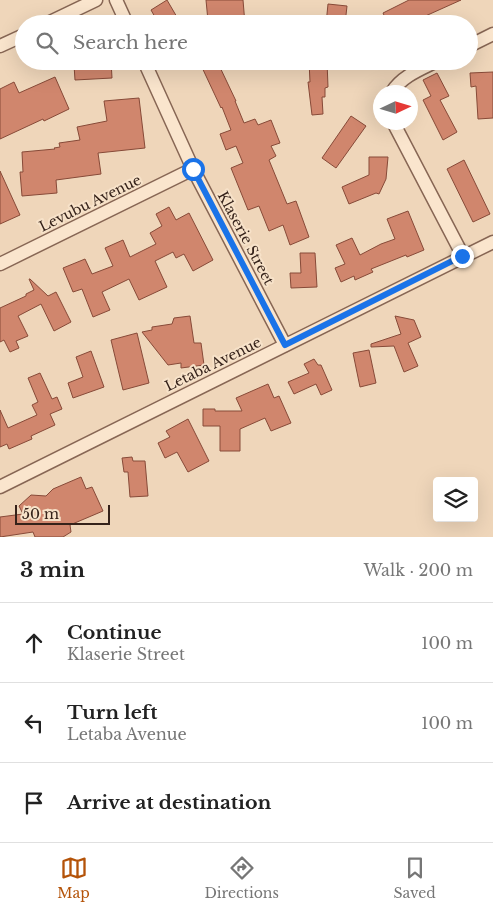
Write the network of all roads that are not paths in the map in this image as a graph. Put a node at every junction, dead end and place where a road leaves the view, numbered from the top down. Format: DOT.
graph roads {
  1 [pos="96,0"];
  2 [pos="116,0"];
  3 [pos="65,15"];
  4 [pos="123,15"];
  5 [pos="493,34"];
  6 [pos="15,39"];
  7 [pos="478,42"];
  8 [pos="0,46"];
  9 [pos="148,70"];
  10 [pos="419,70"];
  11 [pos="398,85"];
  12 [pos="397,130"];
  13 [pos="193,169"];
  14 [pos="493,242"];
  15 [pos="462,256"];
  16 [pos="0,264"];
  17 [pos="285,345"];
  18 [pos="0,487"];
  1 -- 3 [label="street"];
  2 -- 4 [label="street"];
  5 -- 7 [label="street"];
  6 -- 8 [label="street"];
  9 -- 13 [label="street, Klaserie Street"];
  10 -- 11 [label="street"];
  12 -- 15 [label="street"];
  13 -- 16 [label="street, Levubu Avenue"];
  13 -- 17 [label="street, Klaserie Street"];
  14 -- 15 [label="street, Letaba Avenue"];
  15 -- 17 [label="street, Letaba Avenue"];
  17 -- 18 [label="street, Letaba Avenue"];
}
